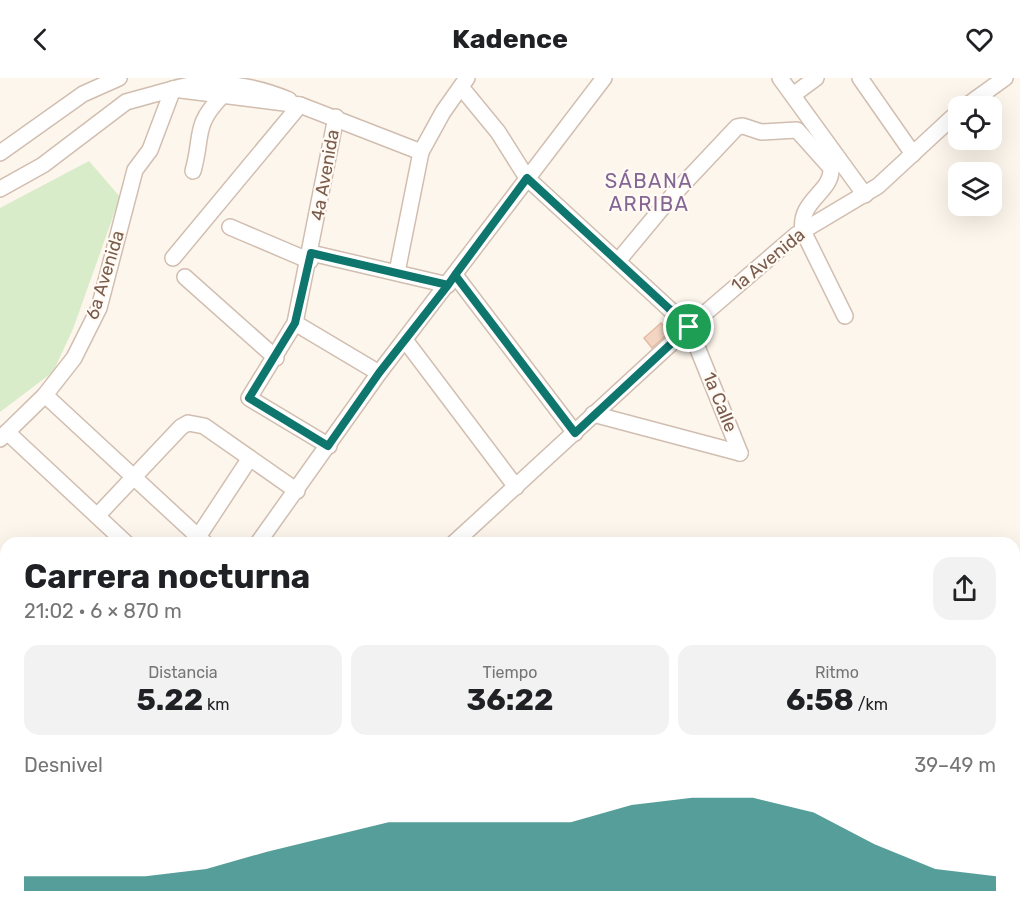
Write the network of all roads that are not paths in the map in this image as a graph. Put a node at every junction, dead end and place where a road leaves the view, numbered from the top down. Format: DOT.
graph roads {
  1 [pos="119,78"];
  2 [pos="603,78"];
  3 [pos="780,78"];
  4 [pos="816,78"];
  5 [pos="860,78"];
  6 [pos="1005,78"];
  7 [pos="464,82"];
  8 [pos="217,88"];
  9 [pos="167,90"];
  10 [pos="793,95"];
  11 [pos="980,96"];
  12 [pos="300,105"];
  13 [pos="336,117"];
  14 [pos="948,121"];
  15 [pos="421,152"];
  16 [pos="0,153"];
  17 [pos="913,154"];
  18 [pos="193,171"];
  19 [pos="527,178"];
  20 [pos="0,189"];
  21 [pos="865,195"];
  22 [pos="230,227"];
  23 [pos="803,231"];
  24 [pos="310,257"];
  25 [pos="173,258"];
  26 [pos="618,261"];
  27 [pos="397,272"];
  28 [pos="185,277"];
  29 [pos="452,280"];
  30 [pos="845,316"];
  31 [pos="295,323"];
  32 [pos="689,327"];
  33 [pos="405,340"];
  34 [pos="276,358"];
  35 [pos="379,373"];
  36 [pos="45,395"];
  37 [pos="593,414"];
  38 [pos="575,433"];
  39 [pos="3,435"];
  40 [pos="328,446"];
  41 [pos="250,458"];
  42 [pos="134,477"];
  43 [pos="516,487"];
  44 [pos="297,491"];
  45 [pos="97,516"];
  46 [pos="120,537"];
  47 [pos="195,537"];
  48 [pos="201,537"];
  49 [pos="262,537"];
  50 [pos="461,537"];
  1 -- 16 [label="street"];
  2 -- 19 [label="street"];
  3 -- 10 [label="street"];
  4 -- 10 [label="street"];
  5 -- 17 [label="street"];
  6 -- 11 [label="street"];
  7 -- 15 [label="street"];
  7 -- 19 [label="street, 1a Calle"];
  8 -- 9 [label="street"];
  8 -- 12 [label="street"];
  8 -- 18 [label="street"];
  9 -- 20 [label="street"];
  9 -- 36 [label="street, 6a Avenida"];
  10 -- 21 [label="street"];
  12 -- 13 [label="street"];
  12 -- 25 [label="street"];
  13 -- 15 [label="street"];
  13 -- 24 [label="street, 4a Avenida"];
  14 -- 17 [label="street, 1a Avenida"];
  15 -- 27 [label="street"];
  17 -- 21 [label="street, 1a Avenida"];
  19 -- 26 [label="street, 1a Calle"];
  19 -- 29 [label="street"];
  21 -- 23 [label="street, 1a Avenida"];
  22 -- 24 [label="street"];
  23 -- 26 [label="street"];
  23 -- 30 [label="street"];
  23 -- 32 [label="street, 1a Avenida"];
  24 -- 27 [label="street"];
  24 -- 31 [label="street, 4a Avenida"];
  26 -- 32 [label="street, 1a Calle"];
  27 -- 29 [label="street"];
  28 -- 34 [label="street"];
  29 -- 33 [label="street"];
  29 -- 38 [label="street"];
  31 -- 34 [label="street, 4a Avenida"];
  31 -- 35 [label="street"];
  32 -- 37 [label="street, 1a Avenida"];
  32 -- 37 [label="street, 1a Calle"];
  33 -- 35 [label="street"];
  33 -- 43 [label="street"];
  34 -- 40 [label="street, 4a Avenida"];
  35 -- 40 [label="street"];
  36 -- 39 [label="street, 6a Avenida"];
  36 -- 42 [label="street"];
  37 -- 38 [label="street, 1a Avenida"];
  38 -- 43 [label="street, 1a Avenida"];
  39 -- 45 [label="street"];
  40 -- 44 [label="street"];
  41 -- 42 [label="street"];
  41 -- 44 [label="street"];
  41 -- 48 [label="street"];
  42 -- 45 [label="street"];
  42 -- 47 [label="street"];
  43 -- 50 [label="street, 1a Avenida"];
  44 -- 49 [label="street"];
  45 -- 46 [label="street"];
}
